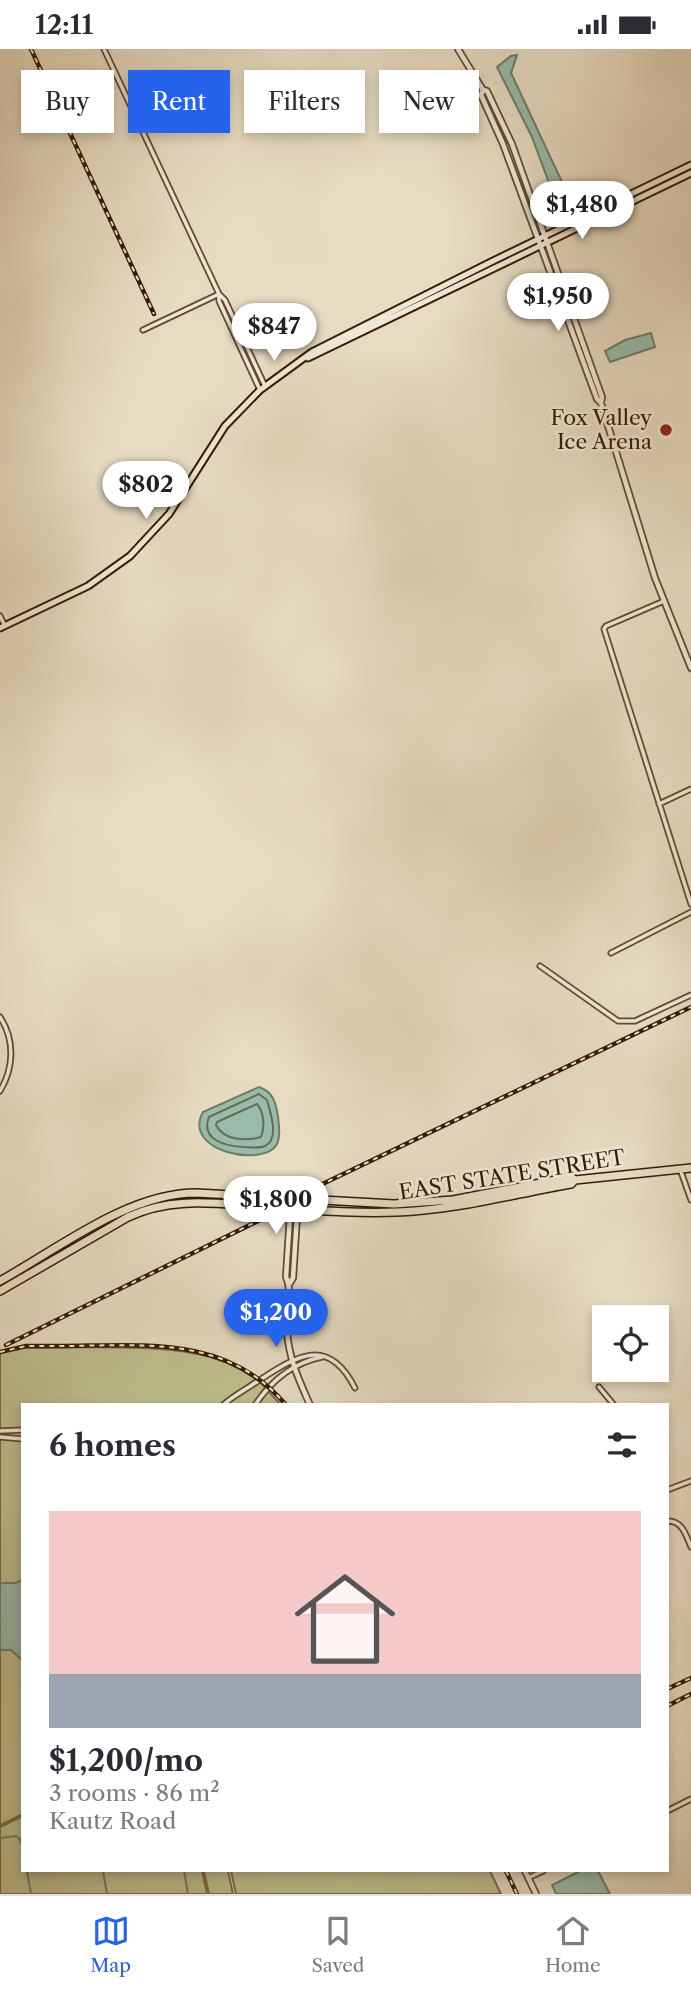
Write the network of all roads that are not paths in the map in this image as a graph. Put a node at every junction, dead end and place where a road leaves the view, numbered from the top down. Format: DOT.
graph roads {
  1 [pos="104,49"];
  2 [pos="458,49"];
  3 [pos="483,90"];
  4 [pos="691,165"];
  5 [pos="691,173"];
  6 [pos="545,236"];
  7 [pos="537,239"];
  8 [pos="547,243"];
  9 [pos="540,246"];
  10 [pos="219,294"];
  11 [pos="143,330"];
  12 [pos="305,359"];
  13 [pos="263,388"];
  14 [pos="601,403"];
  15 [pos="664,601"];
  16 [pos="0,616"];
  17 [pos="2,627"];
  18 [pos="691,668"];
  19 [pos="691,789"];
  20 [pos="659,804"];
  21 [pos="691,904"];
  22 [pos="691,912"];
  23 [pos="611,953"];
  24 [pos="540,966"];
  25 [pos="691,995"];
  26 [pos="0,1017"];
  27 [pos="0,1091"];
  28 [pos="691,1168"];
  29 [pos="680,1169"];
  30 [pos="296,1184"];
  31 [pos="691,1200"];
  32 [pos="294,1204"];
  33 [pos="0,1281"];
  34 [pos="0,1291"];
  35 [pos="292,1365"];
  36 [pos="257,1382"];
  37 [pos="599,1387"];
  38 [pos="355,1388"];
  39 [pos="265,1390"];
  40 [pos="225,1403"];
  41 [pos="256,1403"];
  42 [pos="309,1403"];
  43 [pos="612,1403"];
  44 [pos="21,1430"];
  45 [pos="0,1434"];
  46 [pos="21,1439"];
  47 [pos="691,1481"];
  48 [pos="669,1489"];
  49 [pos="669,1521"];
  50 [pos="691,1547"];
  51 [pos="691,1800"];
  52 [pos="669,1810"];
  53 [pos="525,1872"];
  54 [pos="541,1872"];
  55 [pos="528,1878"];
  56 [pos="536,1894"];
  1 -- 10 [label="street"];
  2 -- 3 [label="street"];
  3 -- 6 [label="street"];
  3 -- 7 [label="street"];
  4 -- 6 [label="main road"];
  5 -- 8 [label="main road"];
  6 -- 7 [label="main road"];
  6 -- 8 [label="street"];
  7 -- 9 [label="street"];
  7 -- 12 [label="main road"];
  8 -- 9 [label="main road"];
  8 -- 14 [label="street"];
  9 -- 12 [label="main road"];
  9 -- 14 [label="street"];
  10 -- 11 [label="street"];
  10 -- 13 [label="street"];
  12 -- 13 [label="main road"];
  13 -- 17 [label="main road"];
  14 -- 15 [label="street"];
  15 -- 18 [label="street"];
  15 -- 20 [label="street"];
  16 -- 17 [label="street"];
  19 -- 20 [label="street"];
  20 -- 21 [label="street"];
  22 -- 23 [label="street"];
  24 -- 25 [label="street"];
  26 -- 27 [label="street"];
  28 -- 29 [label="main road, EAST STATE STREET"];
  29 -- 31 [label="street"];
  29 -- 32 [label="main road, EAST STATE STREET"];
  30 -- 32 [label="street"];
  32 -- 33 [label="main road"];
  32 -- 34 [label="main road"];
  32 -- 35 [label="street"];
  35 -- 36 [label="street"];
  35 -- 38 [label="street"];
  35 -- 39 [label="street"];
  35 -- 42 [label="street"];
  36 -- 39 [label="street"];
  36 -- 40 [label="street"];
  37 -- 43 [label="street"];
  39 -- 41 [label="street"];
  44 -- 45 [label="street"];
  45 -- 46 [label="street"];
  47 -- 48 [label="street"];
  49 -- 50 [label="street"];
  51 -- 52 [label="street"];
  53 -- 55 [label="street"];
  54 -- 55 [label="street"];
  55 -- 56 [label="street"];
}
